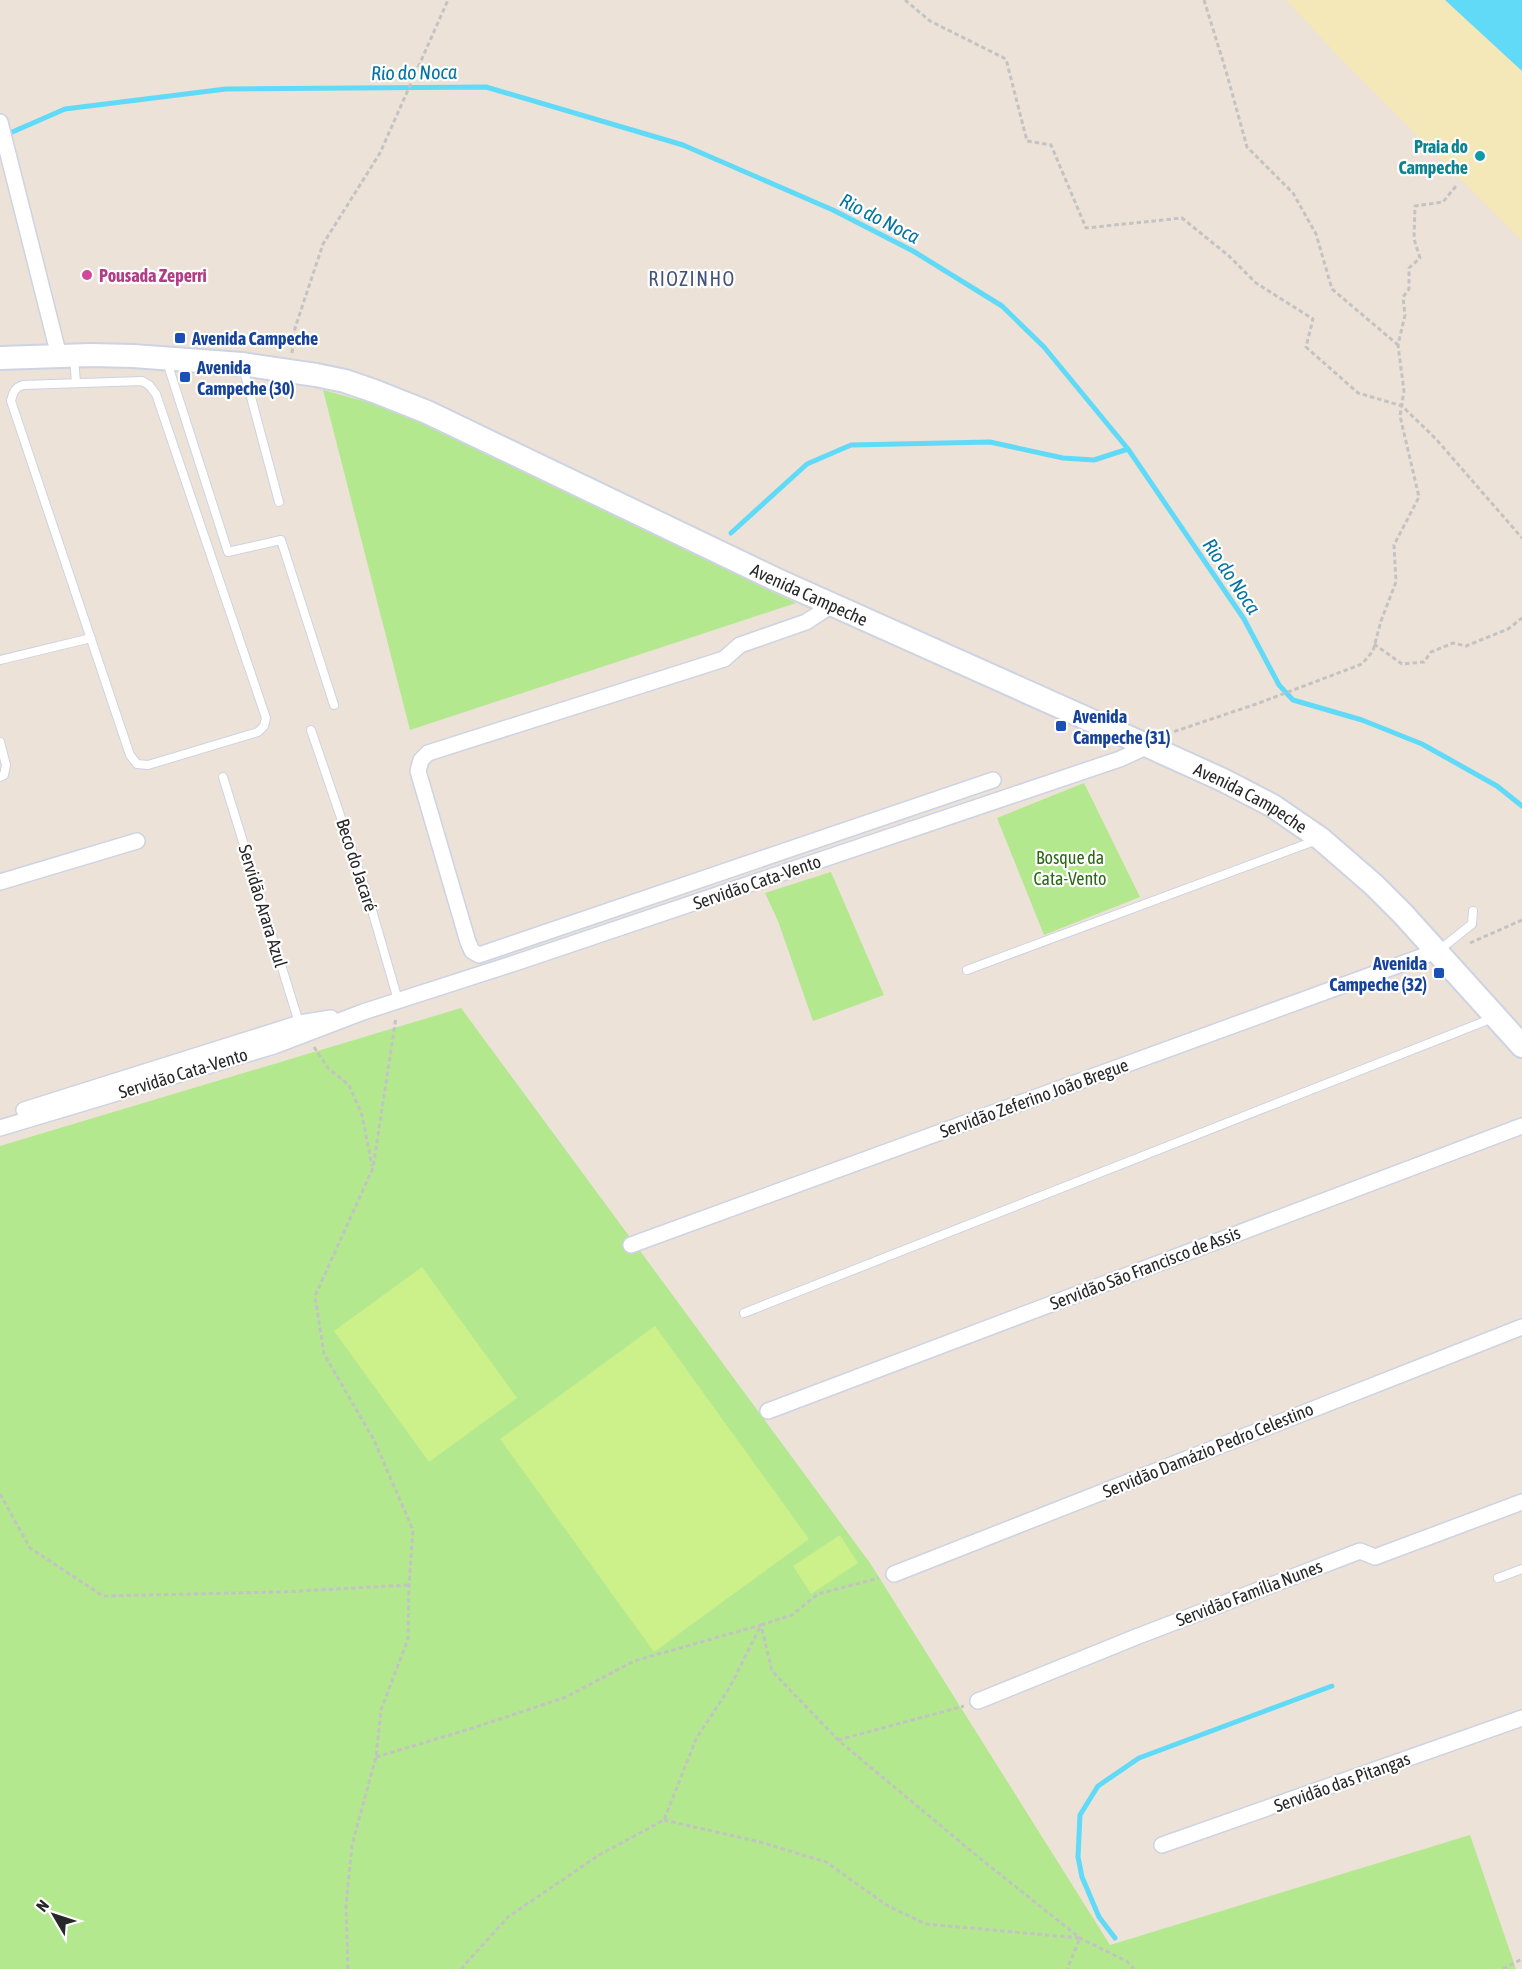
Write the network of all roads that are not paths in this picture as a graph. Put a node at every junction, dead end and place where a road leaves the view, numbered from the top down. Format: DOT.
graph roads {
  1 [pos="0,122"];
  2 [pos="67,356"];
  3 [pos="165,357"];
  4 [pos="0,358"];
  5 [pos="242,364"];
  6 [pos="76,382"];
  7 [pos="279,502"];
  8 [pos="832,605"];
  9 [pos="91,638"];
  10 [pos="0,660"];
  11 [pos="334,705"];
  12 [pos="311,730"];
  13 [pos="0,742"];
  14 [pos="1149,746"];
  15 [pos="0,777"];
  16 [pos="223,777"];
  17 [pos="993,780"];
  18 [pos="1321,839"];
  19 [pos="137,841"];
  20 [pos="0,882"];
  21 [pos="647,897"];
  22 [pos="1473,911"];
  23 [pos="654,916"];
  24 [pos="1439,953"];
  25 [pos="967,970"];
  26 [pos="398,1000"];
  27 [pos="1496,1017"];
  28 [pos="302,1029"];
  29 [pos="1522,1046"];
  30 [pos="120,1085"];
  31 [pos="0,1118"];
  32 [pos="1522,1126"];
  33 [pos="0,1128"];
  34 [pos="631,1245"];
  35 [pos="744,1313"];
  36 [pos="1522,1327"];
  37 [pos="768,1411"];
  38 [pos="1522,1502"];
  39 [pos="1522,1569"];
  40 [pos="894,1574"];
  41 [pos="1498,1578"];
  42 [pos="978,1701"];
  43 [pos="1522,1718"];
  44 [pos="1162,1845"];
  1 -- 2 [label="street"];
  2 -- 3 [label="main road, Avenida Campeche"];
  2 -- 4 [label="main road, Avenida Campeche"];
  2 -- 6 [label="lane"];
  3 -- 5 [label="main road, Avenida Campeche"];
  3 -- 11 [label="lane"];
  5 -- 7 [label="lane"];
  5 -- 8 [label="main road, Avenida Campeche"];
  6 -- 9 [label="lane"];
  6 -- 9 [label="lane"];
  8 -- 14 [label="main road, Avenida Campeche"];
  8 -- 21 [label="street"];
  9 -- 10 [label="lane"];
  12 -- 26 [label="lane, Beco do Jacaré"];
  13 -- 15 [label="lane"];
  14 -- 18 [label="main road, Avenida Campeche"];
  14 -- 23 [label="street, Servidão Cata-Vento"];
  16 -- 28 [label="lane, Servidão Arara Azul"];
  17 -- 21 [label="street"];
  18 -- 24 [label="main road, Avenida Campeche"];
  18 -- 25 [label="lane"];
  19 -- 20 [label="street"];
  21 -- 23 [label="street"];
  22 -- 24 [label="lane"];
  23 -- 26 [label="street, Servidão Cata-Vento"];
  24 -- 27 [label="main road, Avenida Campeche"];
  24 -- 34 [label="street, Servidão Zeferino João Bregue"];
  26 -- 28 [label="street, Servidão Cata-Vento"];
  27 -- 29 [label="main road, Avenida Campeche"];
  27 -- 35 [label="lane"];
  28 -- 30 [label="street, Servidão Cata-Vento"];
  30 -- 31 [label="street, Servidão Cata-Vento"];
  30 -- 33 [label="street, Servidão Cata-Vento"];
  32 -- 37 [label="street, Servidão São Francisco de Assis"];
  36 -- 40 [label="street, Servidão Damázio Pedro Celestino"];
  38 -- 42 [label="street, Servidão Família Nunes"];
  39 -- 41 [label="lane"];
  43 -- 44 [label="street, Servidão das Pitangas"];
}
